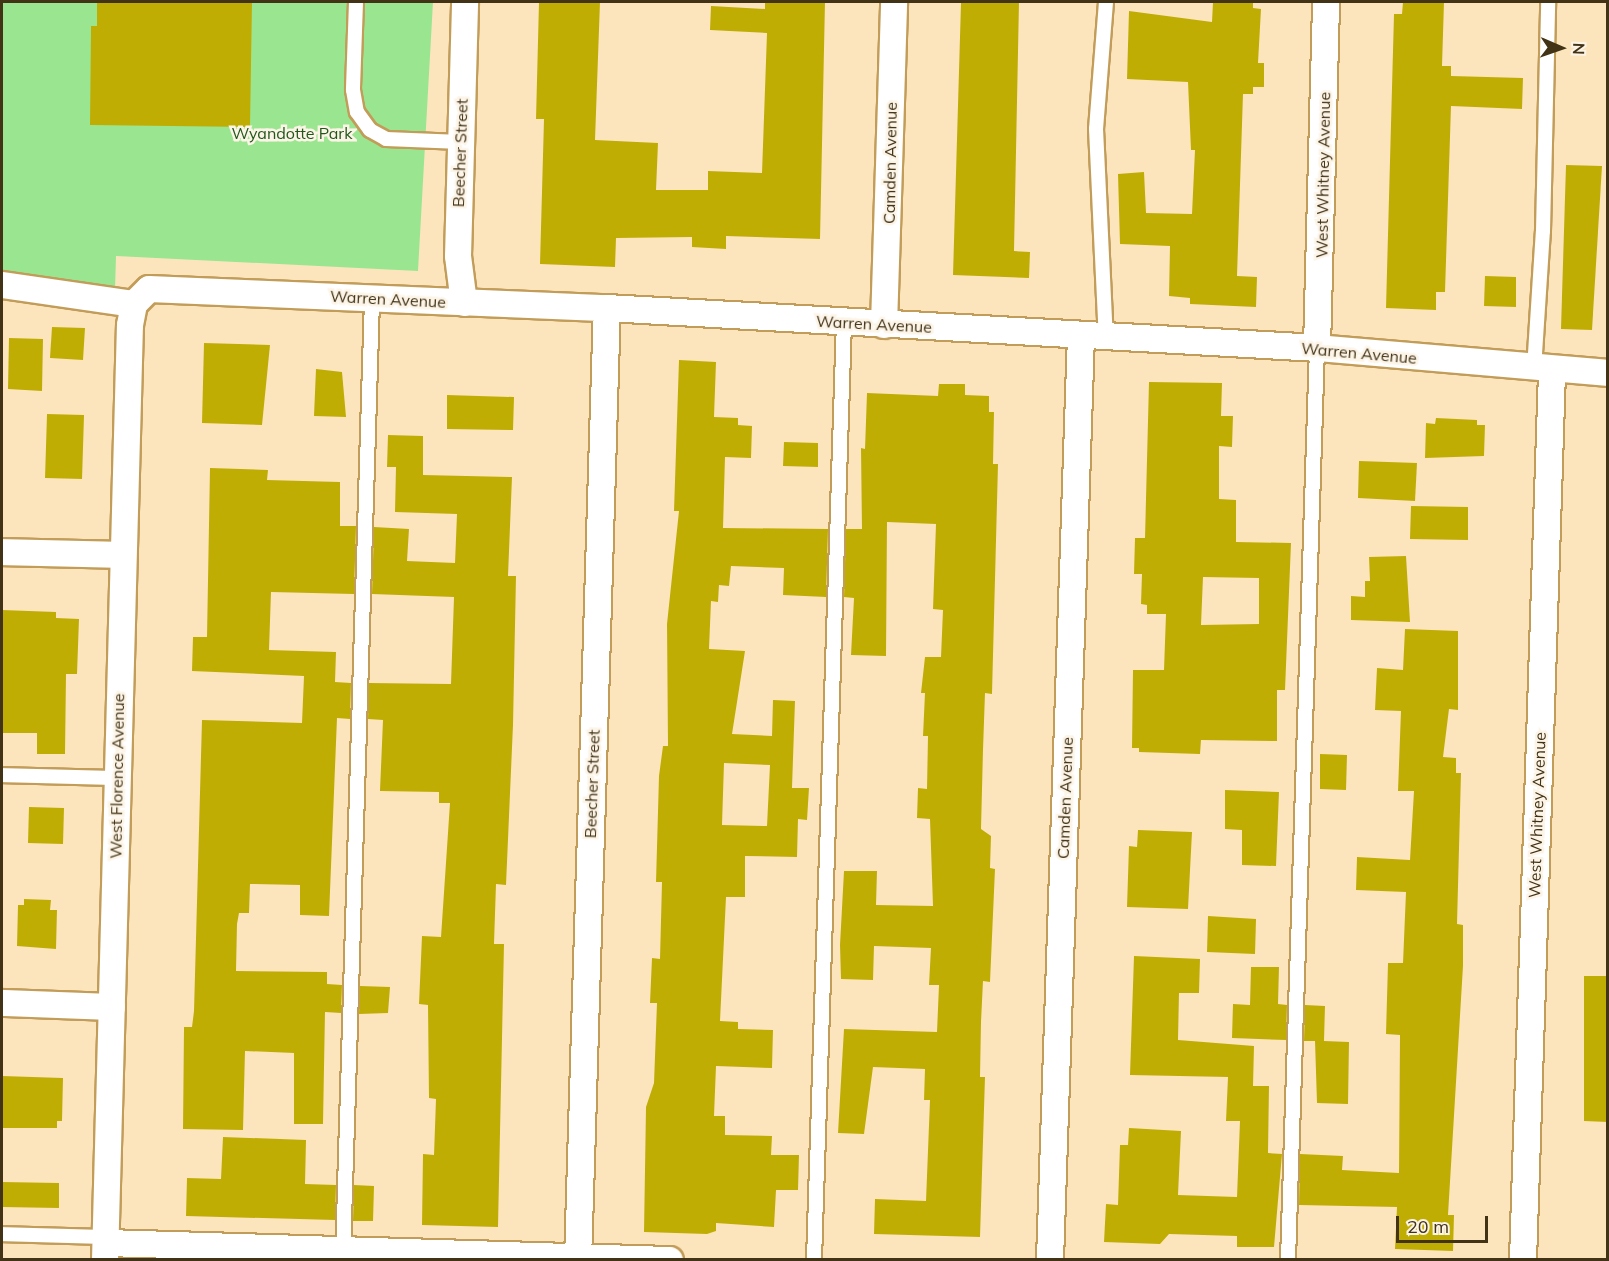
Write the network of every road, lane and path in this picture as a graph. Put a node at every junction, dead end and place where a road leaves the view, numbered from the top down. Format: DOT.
graph roads {
  1 [pos="356,2"];
  2 [pos="465,2"];
  3 [pos="894,2"];
  4 [pos="1106,2"];
  5 [pos="1326,2"];
  6 [pos="1548,2"];
  7 [pos="461,142"];
  8 [pos="2,285"];
  9 [pos="372,298"];
  10 [pos="137,299"];
  11 [pos="464,303"];
  12 [pos="607,308"];
  13 [pos="844,323"];
  14 [pos="884,325"];
  15 [pos="1081,336"];
  16 [pos="1106,339"];
  17 [pos="1317,348"];
  18 [pos="1543,370"];
  19 [pos="1608,373"];
  20 [pos="2,552"];
  21 [pos="123,555"];
  22 [pos="2,775"];
  23 [pos="117,778"];
  24 [pos="2,1003"];
  25 [pos="112,1007"];
  26 [pos="2,1234"];
  27 [pos="106,1246"];
  28 [pos="343,1255"];
  29 [pos="578,1258"];
  30 [pos="670,1260"];
  31 [pos="814,1260"];
  32 [pos="1050,1260"];
  33 [pos="1288,1260"];
  34 [pos="1523,1260"];
  1 -- 7 [label="lane"];
  2 -- 7 [label="street, Beecher Street"];
  3 -- 14 [label="street, Camden Avenue"];
  4 -- 16 [label="lane"];
  5 -- 17 [label="street, West Whitney Avenue"];
  6 -- 18 [label="lane"];
  7 -- 11 [label="street, Beecher Street"];
  8 -- 10 [label="street, Warren Avenue"];
  9 -- 10 [label="street, Warren Avenue"];
  9 -- 11 [label="street, Warren Avenue"];
  9 -- 28 [label="lane"];
  10 -- 21 [label="street, West Florence Avenue"];
  11 -- 12 [label="street, Warren Avenue"];
  12 -- 13 [label="street, Warren Avenue"];
  12 -- 29 [label="street, Beecher Street"];
  13 -- 14 [label="street, Warren Avenue"];
  13 -- 31 [label="lane"];
  14 -- 15 [label="street, Warren Avenue"];
  15 -- 16 [label="street, Warren Avenue"];
  15 -- 32 [label="street, Camden Avenue"];
  16 -- 17 [label="street, Warren Avenue"];
  17 -- 18 [label="street, Warren Avenue"];
  17 -- 33 [label="lane"];
  18 -- 19 [label="street, Warren Avenue"];
  18 -- 34 [label="street, West Whitney Avenue"];
  20 -- 21 [label="street"];
  21 -- 23 [label="street, West Florence Avenue"];
  22 -- 23 [label="lane"];
  23 -- 25 [label="street, West Florence Avenue"];
  24 -- 25 [label="street"];
  25 -- 27 [label="street, West Florence Avenue"];
  26 -- 27 [label="lane"];
  27 -- 28 [label="street"];
  28 -- 29 [label="street"];
  29 -- 30 [label="street"];
}
